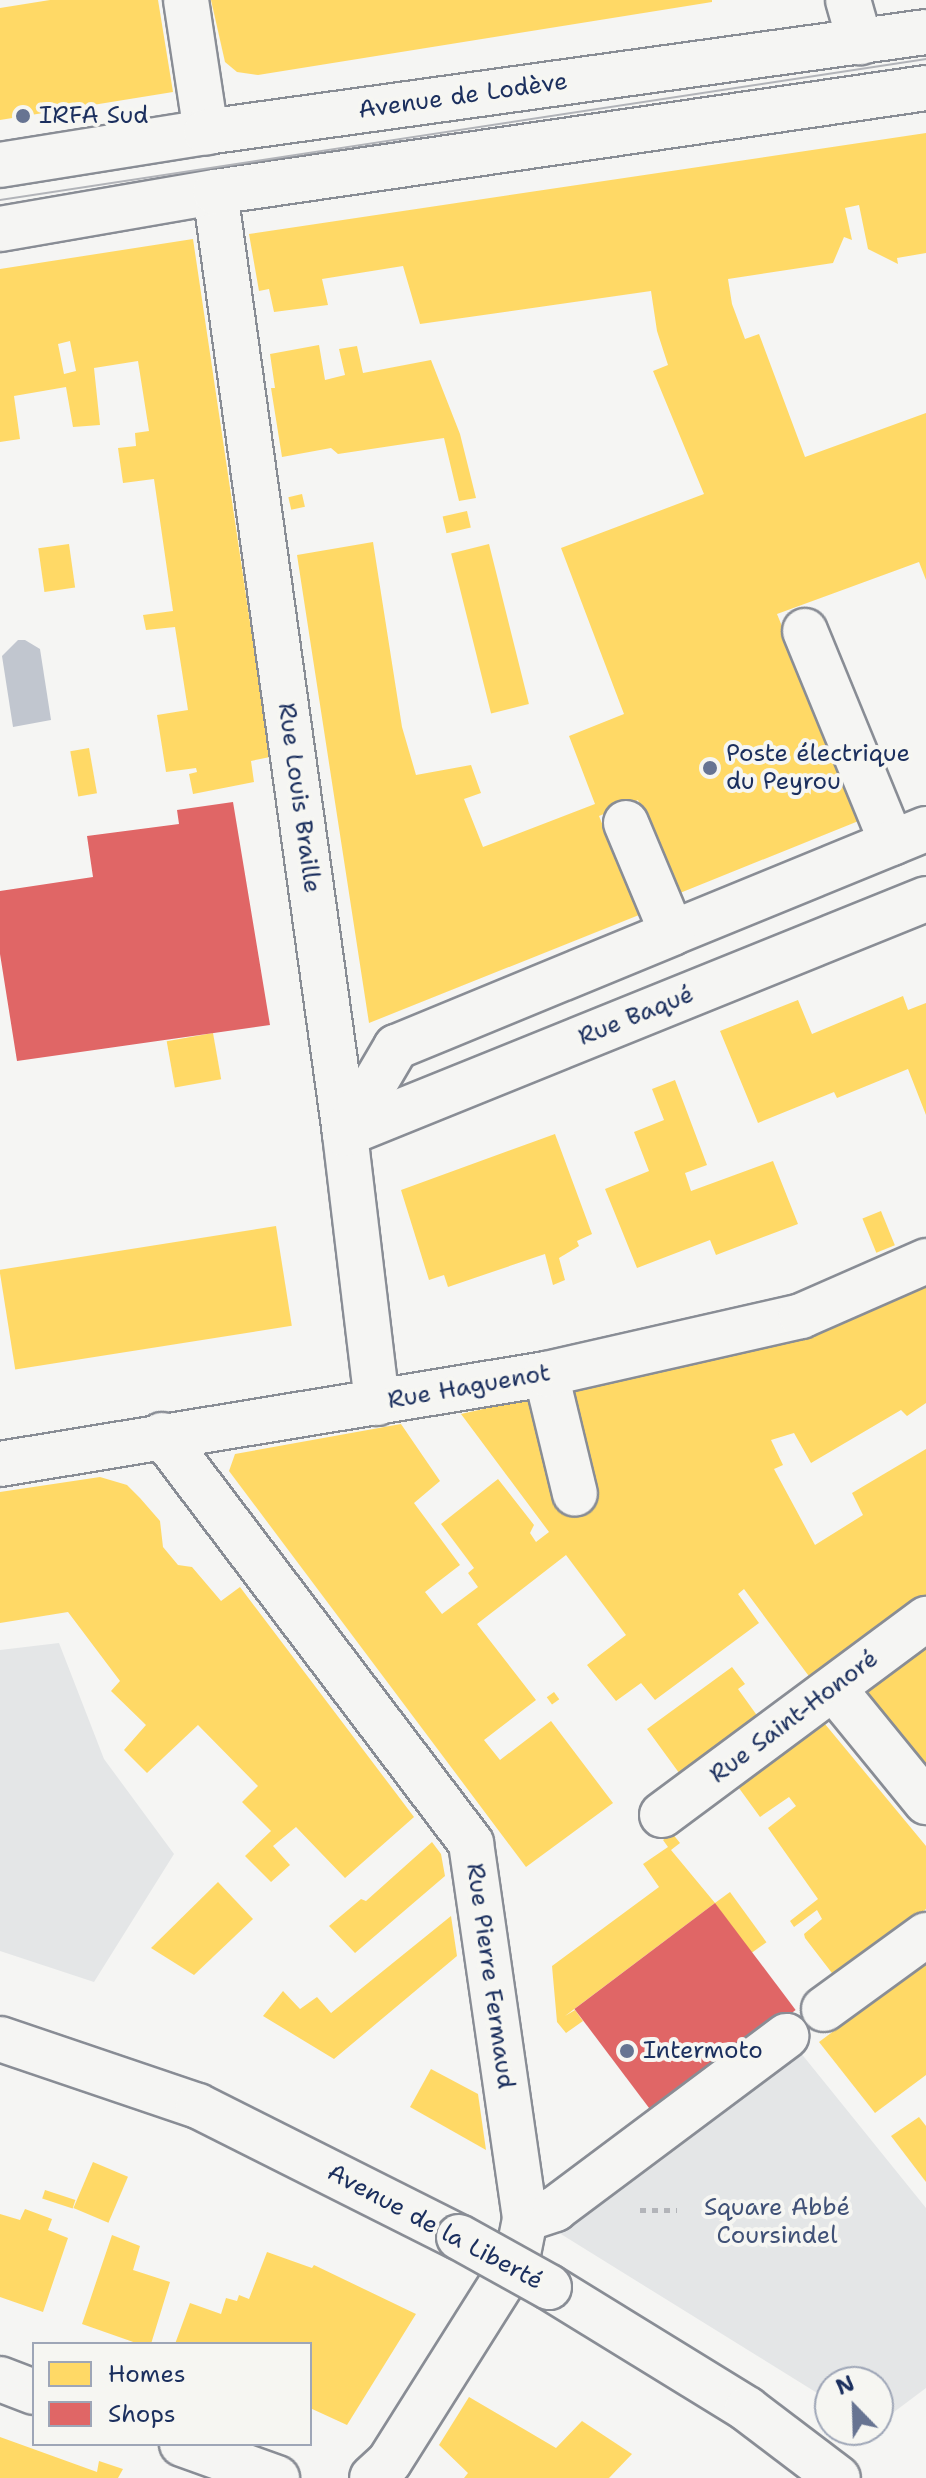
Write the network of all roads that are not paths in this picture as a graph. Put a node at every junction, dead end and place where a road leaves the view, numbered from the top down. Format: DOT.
graph roads {
  1 [pos="186,0"];
  2 [pos="848,0"];
  3 [pos="926,32"];
  4 [pos="860,42"];
  5 [pos="926,88"];
  6 [pos="206,132"];
  7 [pos="0,165"];
  8 [pos="215,192"];
  9 [pos="0,229"];
  10 [pos="805,631"];
  11 [pos="626,823"];
  12 [pos="909,836"];
  13 [pos="926,899"];
  14 [pos="672,933"];
  15 [pos="345,1134"];
  16 [pos="926,1261"];
  17 [pos="546,1374"];
  18 [pos="377,1403"];
  19 [pos="162,1435"];
  20 [pos="0,1464"];
  21 [pos="575,1494"];
  22 [pos="926,1619"];
  23 [pos="834,1689"];
  24 [pos="926,1802"];
  25 [pos="662,1815"];
  26 [pos="926,1935"];
  27 [pos="824,2009"];
  28 [pos="786,2036"];
  29 [pos="0,2039"];
  30 [pos="525,2219"];
  31 [pos="0,2379"];
  32 [pos="32,2391"];
  33 [pos="188,2446"];
  34 [pos="277,2478"];
  35 [pos="372,2478"];
  36 [pos="838,2478"];
  1 -- 6 [label="street"];
  2 -- 4 [label="street"];
  3 -- 4 [label="street, Avenue de Lodève"];
  4 -- 6 [label="street, Avenue de Lodève"];
  5 -- 8 [label="street"];
  6 -- 7 [label="street, Avenue de Lodève"];
  8 -- 9 [label="street"];
  8 -- 15 [label="street, Rue Louis Braille"];
  10 -- 12 [label="street"];
  11 -- 14 [label="street"];
  12 -- 14 [label="street"];
  13 -- 15 [label="street, Rue Baqué"];
  14 -- 15 [label="street"];
  15 -- 18 [label="street, Rue Louis Braille"];
  16 -- 17 [label="street, Rue Haguenot"];
  17 -- 18 [label="street, Rue Haguenot"];
  17 -- 21 [label="street"];
  18 -- 19 [label="street, Rue Haguenot"];
  19 -- 20 [label="street, Rue Haguenot"];
  19 -- 30 [label="street, Rue Pierre Fermaud"];
  22 -- 23 [label="street, Rue Saint-Honoré"];
  23 -- 24 [label="street"];
  23 -- 25 [label="street, Rue Saint-Honoré"];
  26 -- 27 [label="street"];
  28 -- 30 [label="street"];
  29 -- 36 [label="street, Avenue de la Liberté, bridge"];
  30 -- 35 [label="street, Rue Pierre Fermaud"];
  31 -- 32 [label="street"];
  33 -- 34 [label="street"];
}
